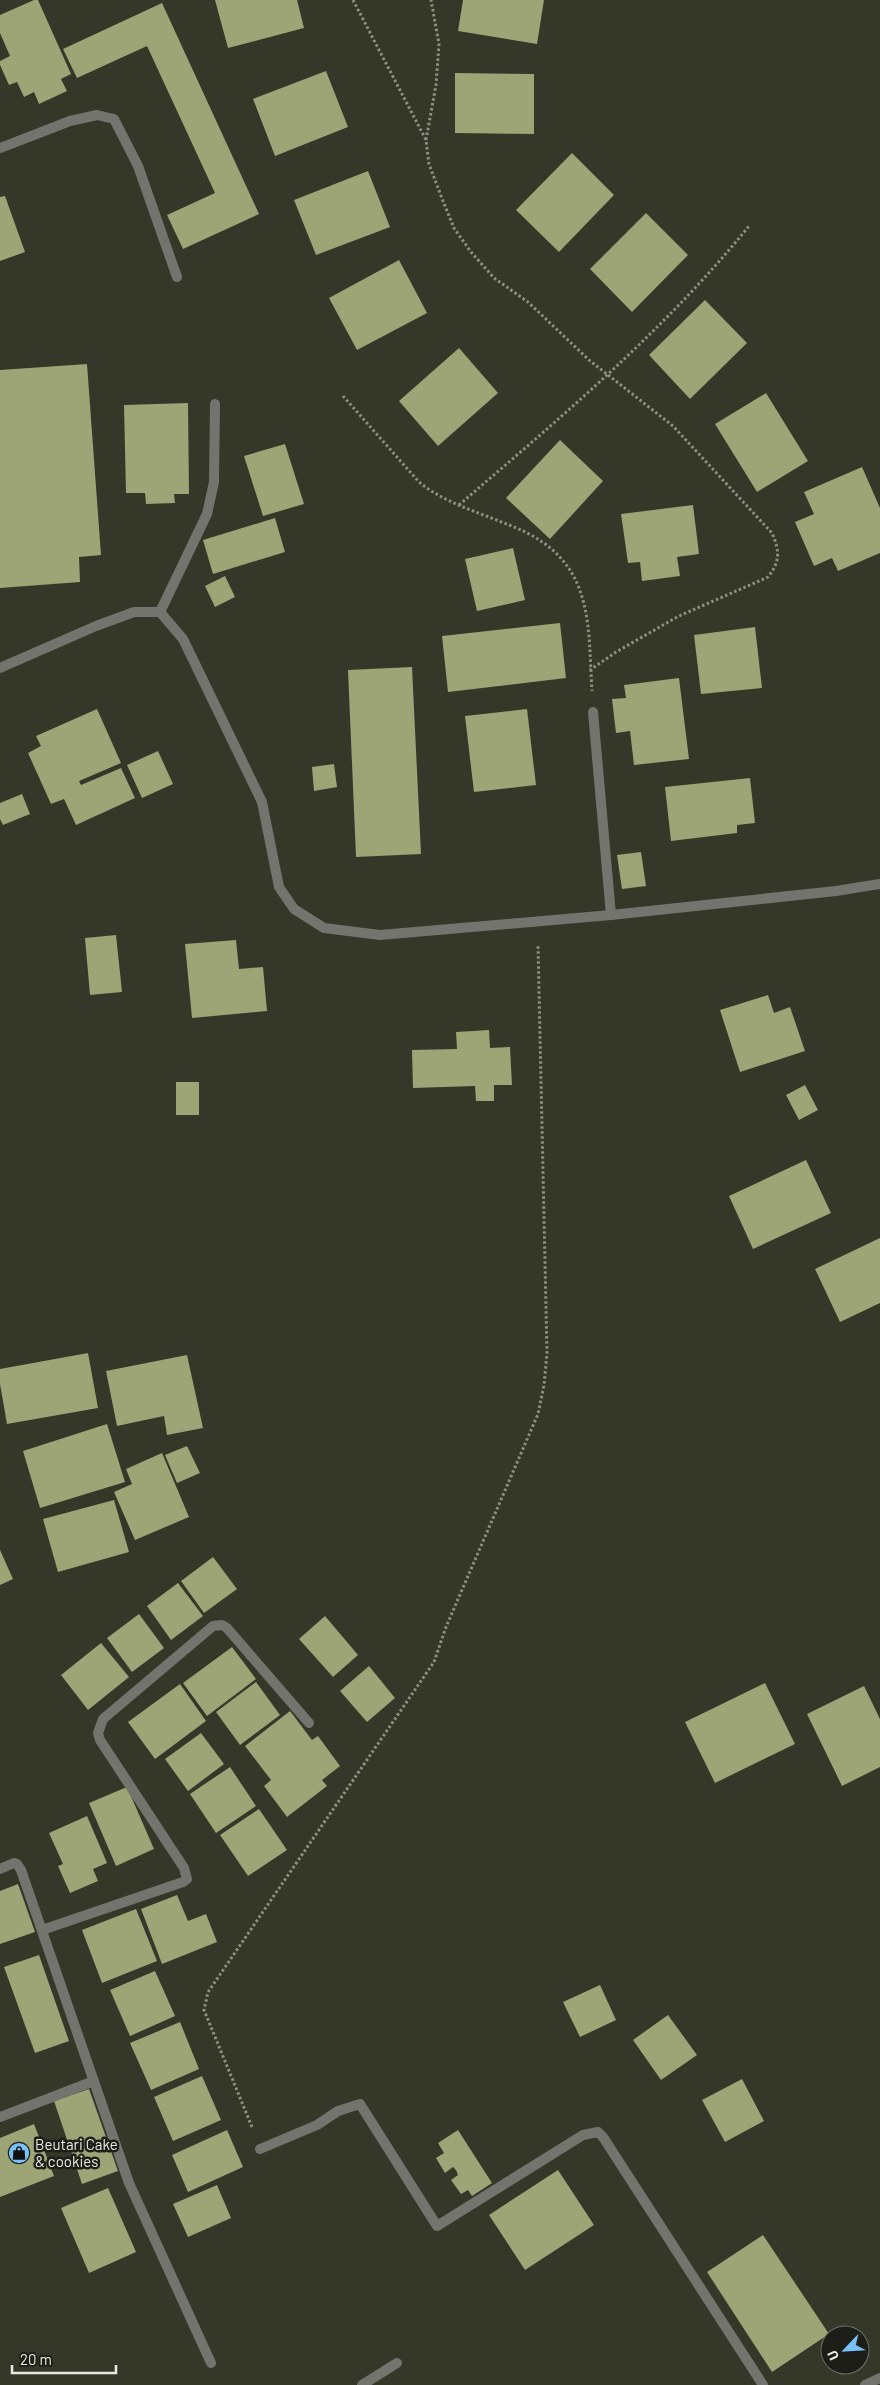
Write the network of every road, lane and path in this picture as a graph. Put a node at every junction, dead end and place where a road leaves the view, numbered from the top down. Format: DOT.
graph roads {
  1 [pos="353,0"];
  2 [pos="431,0"];
  3 [pos="426,140"];
  4 [pos="0,148"];
  5 [pos="749,226"];
  6 [pos="177,277"];
  7 [pos="610,374"];
  8 [pos="343,396"];
  9 [pos="215,404"];
  10 [pos="459,505"];
  11 [pos="160,612"];
  12 [pos="0,668"];
  13 [pos="590,670"];
  14 [pos="593,712"];
  15 [pos="880,884"];
  16 [pos="611,915"];
  17 [pos="537,921"];
  18 [pos="309,1723"];
  19 [pos="0,1869"];
  20 [pos="42,1930"];
  21 [pos="94,2081"];
  22 [pos="0,2118"];
  23 [pos="260,2149"];
  24 [pos="211,2363"];
  25 [pos="398,2363"];
  26 [pos="880,2378"];
  27 [pos="362,2385"];
  28 [pos="763,2385"];
  29 [pos="865,2385"];
  1 -- 3 [label="path"];
  2 -- 3 [label="path"];
  3 -- 7 [label="path"];
  4 -- 6 [label="street"];
  5 -- 7 [label="path"];
  7 -- 10 [label="path"];
  7 -- 13 [label="path"];
  8 -- 10 [label="path"];
  9 -- 11 [label="street"];
  10 -- 13 [label="path"];
  11 -- 12 [label="street"];
  11 -- 17 [label="street"];
  13 -- 14 [label="path"];
  14 -- 16 [label="street"];
  15 -- 16 [label="street"];
  16 -- 17 [label="street"];
  17 -- 23 [label="path"];
  18 -- 20 [label="street"];
  19 -- 20 [label="street"];
  20 -- 21 [label="street"];
  21 -- 22 [label="street"];
  21 -- 24 [label="street"];
  23 -- 28 [label="street"];
  25 -- 27 [label="street"];
  26 -- 29 [label="street"];
}
